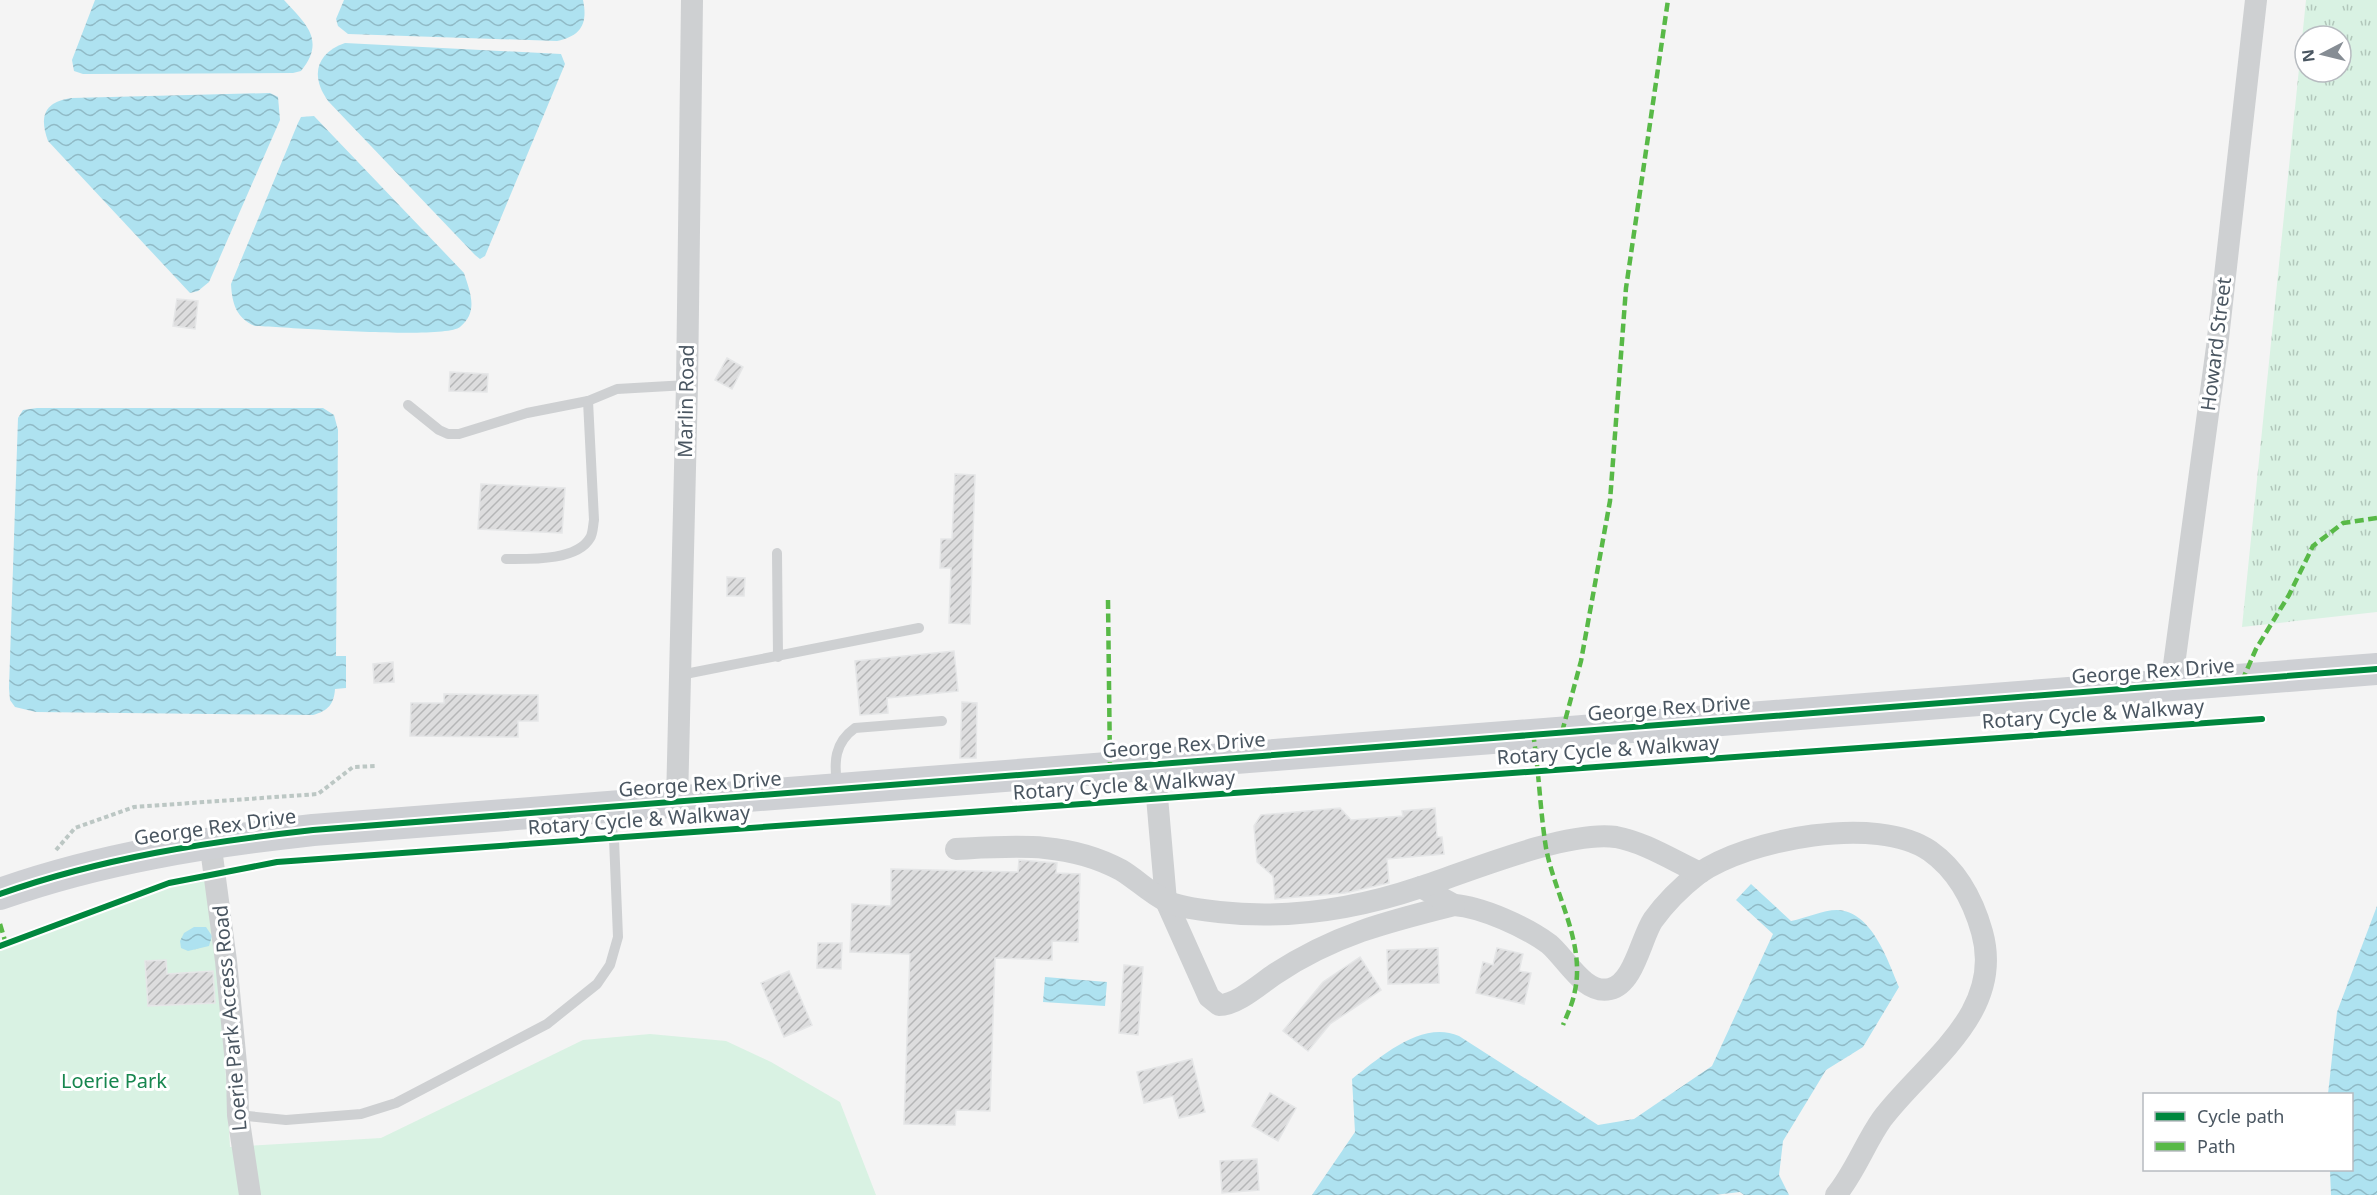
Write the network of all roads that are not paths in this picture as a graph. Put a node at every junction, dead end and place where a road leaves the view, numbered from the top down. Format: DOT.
graph roads {
  1 [pos="692,0"];
  2 [pos="2256,0"];
  3 [pos="687,385"];
  4 [pos="588,401"];
  5 [pos="408,405"];
  6 [pos="777,553"];
  7 [pos="506,559"];
  8 [pos="919,628"];
  9 [pos="778,657"];
  10 [pos="2377,669"];
  11 [pos="680,675"];
  12 [pos="2171,687"];
  13 [pos="942,721"];
  14 [pos="1154,762"];
  15 [pos="837,791"];
  16 [pos="677,802"];
  17 [pos="608,807"];
  18 [pos="210,841"];
  19 [pos="956,849"];
  20 [pos="1700,873"];
  21 [pos="1421,887"];
  22 [pos="0,894"];
  23 [pos="1166,901"];
  24 [pos="1454,905"];
  25 [pos="238,1115"];
  26 [pos="250,1195"];
  27 [pos="1836,1195"];
  1 -- 3 [label="street, Marlin Road"];
  2 -- 12 [label="street, Howard Street"];
  3 -- 4 [label="lane"];
  3 -- 11 [label="street, Marlin Road"];
  4 -- 5 [label="lane"];
  4 -- 7 [label="lane"];
  6 -- 9 [label="lane"];
  8 -- 9 [label="lane"];
  9 -- 11 [label="lane"];
  10 -- 12 [label="street, George Rex Drive"];
  11 -- 16 [label="street, Marlin Road"];
  12 -- 14 [label="street, George Rex Drive"];
  13 -- 15 [label="lane"];
  14 -- 15 [label="street, George Rex Drive"];
  14 -- 23 [label="street"];
  15 -- 16 [label="street, George Rex Drive"];
  16 -- 17 [label="street, George Rex Drive"];
  17 -- 18 [label="street, George Rex Drive"];
  17 -- 25 [label="lane"];
  18 -- 22 [label="street, George Rex Drive"];
  18 -- 25 [label="street, Loerie Park Access Road"];
  19 -- 23 [label="street"];
  20 -- 21 [label="street"];
  20 -- 24 [label="street"];
  20 -- 27 [label="street"];
  21 -- 23 [label="street"];
  21 -- 24 [label="street"];
  23 -- 24 [label="street"];
  25 -- 26 [label="street, Loerie Park Access Road"];
}
